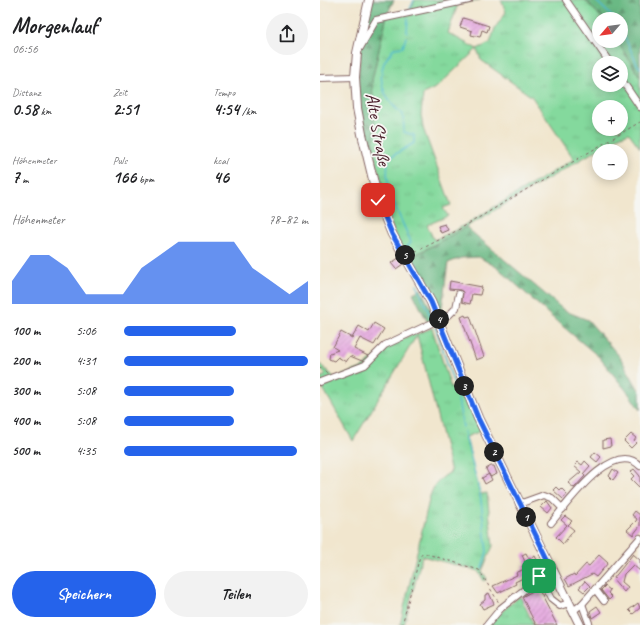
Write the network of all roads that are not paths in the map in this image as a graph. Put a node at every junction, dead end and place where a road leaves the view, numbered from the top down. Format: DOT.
graph roads {
  1 [pos="369,0"];
  2 [pos="467,0"];
  3 [pos="566,0"];
  4 [pos="358,53"];
  5 [pos="605,56"];
  6 [pos="356,77"];
  7 [pos="320,78"];
  8 [pos="628,89"];
  9 [pos="640,107"];
  10 [pos="459,294"];
  11 [pos="440,320"];
  12 [pos="320,382"];
  13 [pos="640,466"];
  14 [pos="519,504"];
  15 [pos="563,509"];
  16 [pos="551,523"];
  17 [pos="640,538"];
  18 [pos="552,568"];
  19 [pos="539,576"];
  20 [pos="595,589"];
  21 [pos="604,601"];
  22 [pos="569,603"];
  23 [pos="582,604"];
  24 [pos="573,611"];
  25 [pos="582,623"];
  26 [pos="487,625"];
  1 -- 4 [label="main road, Alte Straße"];
  2 -- 4 [label="street, Alte Straße"];
  3 -- 5 [label="street"];
  4 -- 6 [label="main road, Alte Straße"];
  6 -- 7 [label="street"];
  6 -- 11 [label="main road, Alte Straße"];
  8 -- 9 [label="street"];
  10 -- 11 [label="street"];
  11 -- 12 [label="street"];
  11 -- 14 [label="main road, Alte Straße"];
  13 -- 15 [label="street"];
  14 -- 15 [label="street"];
  14 -- 18 [label="main road, Alte Straße"];
  15 -- 16 [label="street"];
  17 -- 20 [label="street"];
  18 -- 19 [label="street"];
  18 -- 22 [label="main road, Alte Straße"];
  19 -- 22 [label="street"];
  19 -- 26 [label="street"];
  20 -- 21 [label="street"];
  20 -- 23 [label="street"];
  22 -- 24 [label="main road, Alte Straße"];
  23 -- 24 [label="street"];
  23 -- 25 [label="street"];
  24 -- 25 [label="main road, Alte Straße"];
}
